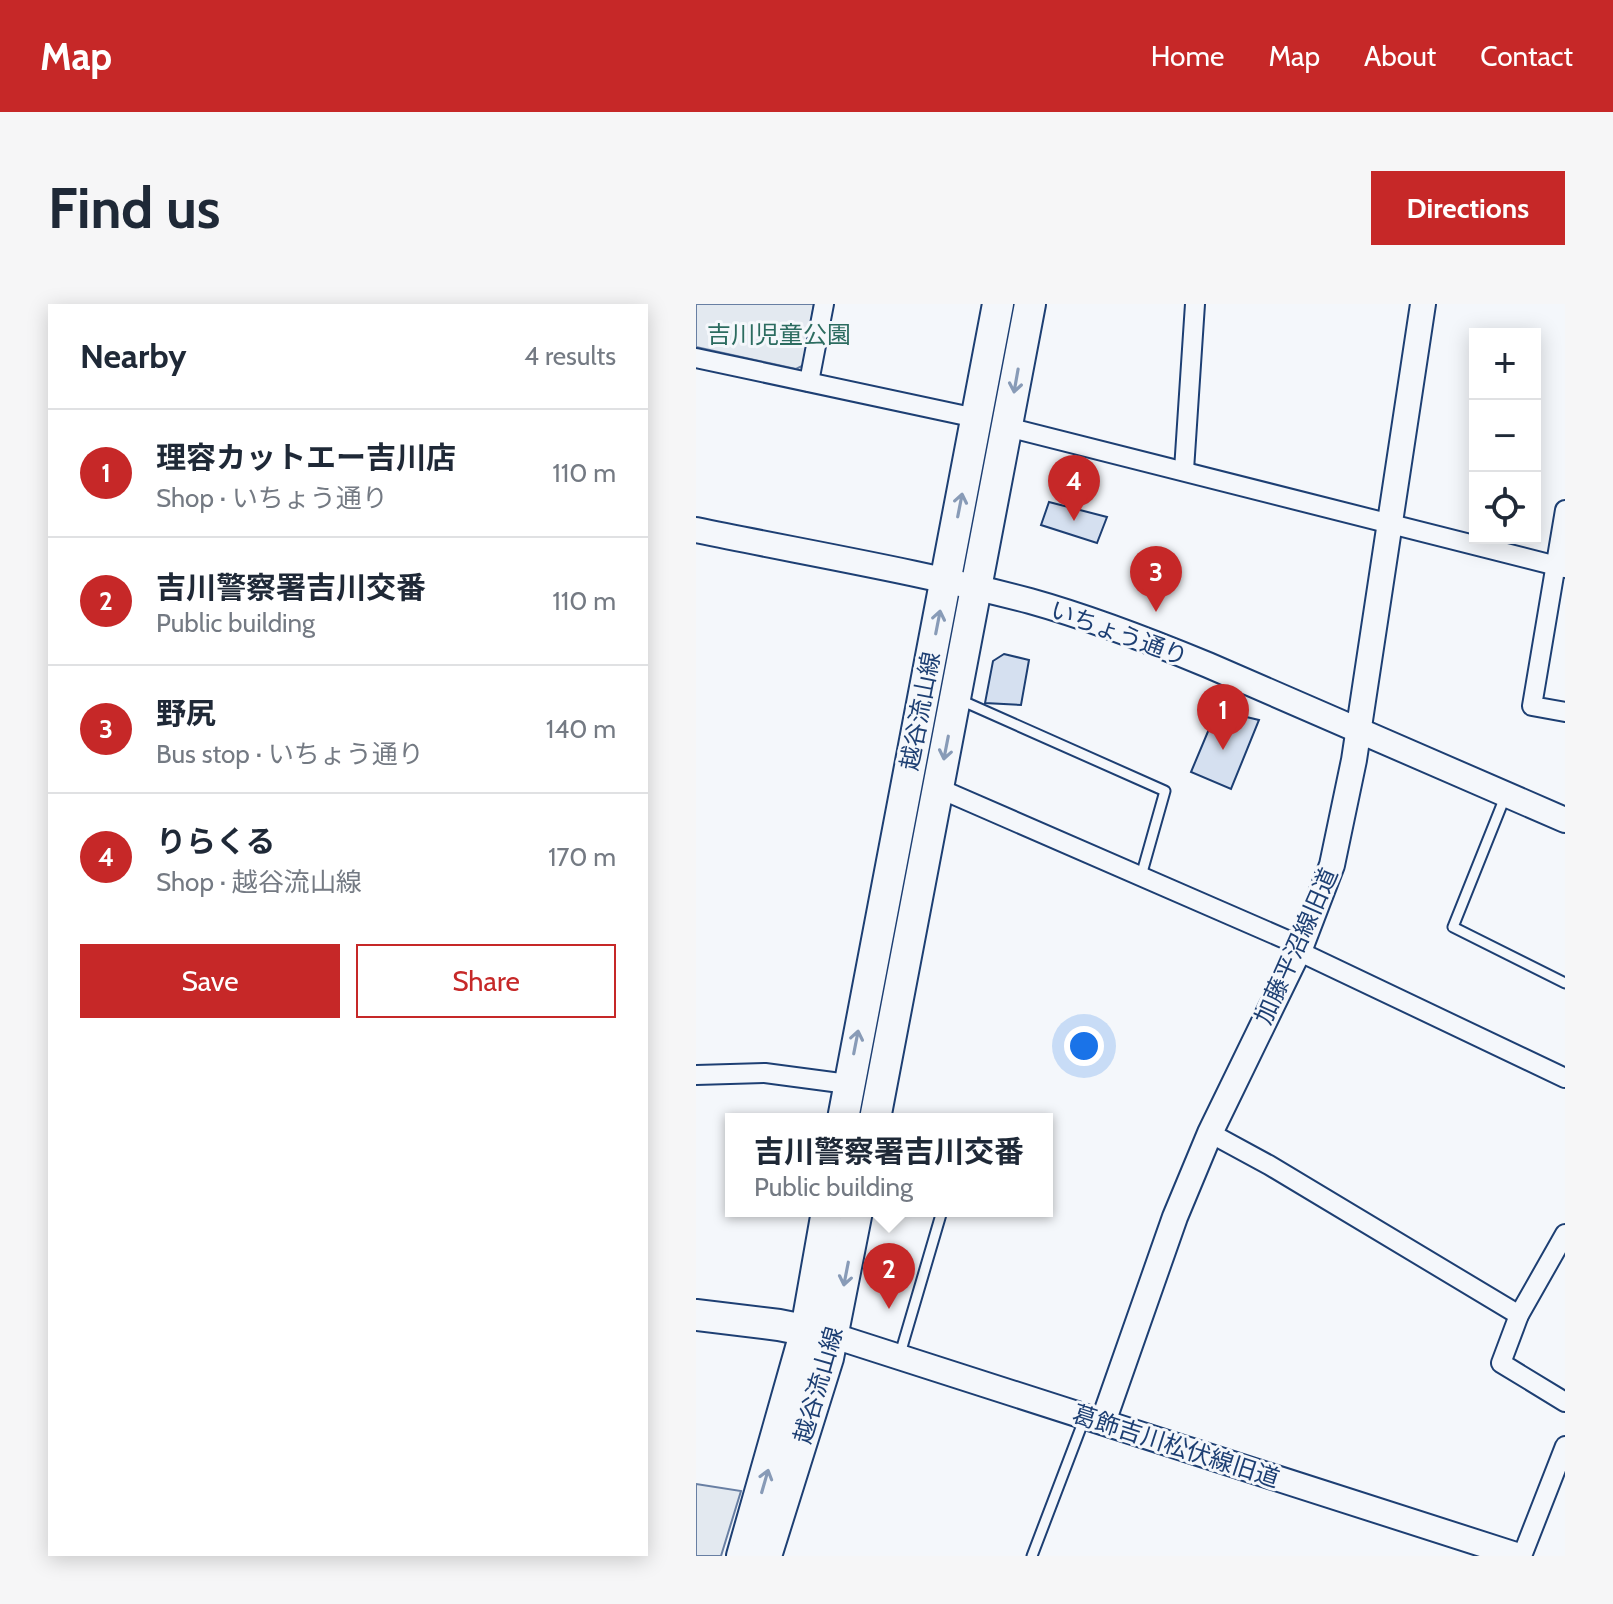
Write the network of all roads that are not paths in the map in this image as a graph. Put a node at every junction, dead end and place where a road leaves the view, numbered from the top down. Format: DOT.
graph roads {
  1 [pos="824,304"];
  2 [pos="998,304"];
  3 [pos="1030,304"];
  4 [pos="1195,304"];
  5 [pos="1423,304"];
  6 [pos="696,358"];
  7 [pos="809,382"];
  8 [pos="976,418"];
  9 [pos="1007,427"];
  10 [pos="1184,470"];
  11 [pos="1565,510"];
  12 [pos="1391,524"];
  13 [pos="696,530"];
  14 [pos="1561,567"];
  15 [pos="945,582"];
  16 [pos="976,589"];
  17 [pos="955,698"];
  18 [pos="1565,712"];
  19 [pos="1358,730"];
  20 [pos="938,788"];
  21 [pos="1505,796"];
  22 [pos="1565,820"];
  23 [pos="1141,876"];
  24 [pos="1300,948"];
  25 [pos="1565,983"];
  26 [pos="696,1075"];
  27 [pos="1565,1078"];
  28 [pos="848,1084"];
  29 [pos="844,1113"];
  30 [pos="876,1113"];
  31 [pos="1210,1133"];
  32 [pos="827,1217"];
  33 [pos="855,1217"];
  34 [pos="940,1217"];
  35 [pos="1565,1234"];
  36 [pos="696,1315"];
  37 [pos="1519,1315"];
  38 [pos="820,1333"];
  39 [pos="900,1357"];
  40 [pos="1565,1402"];
  41 [pos="1094,1420"];
  42 [pos="1565,1446"];
  43 [pos="742,1556"];
  44 [pos="766,1556"];
  45 [pos="1032,1556"];
  46 [pos="1521,1556"];
  1 -- 7 [label="street"];
  2 -- 8 [label="main road, 越谷流山線"];
  3 -- 9 [label="main road, 越谷流山線, one-way"];
  4 -- 10 [label="street"];
  5 -- 12 [label="street, 加藤平沼線旧道"];
  6 -- 7 [label="street"];
  7 -- 8 [label="street"];
  15 -- 8 [label="main road, 越谷流山線, one-way"];
  9 -- 10 [label="street"];
  9 -- 16 [label="main road, 越谷流山線"];
  10 -- 12 [label="street"];
  11 -- 14 [label="street"];
  12 -- 14 [label="street"];
  12 -- 19 [label="street, 加藤平沼線旧道"];
  13 -- 15 [label="street, いちょう通り"];
  14 -- 18 [label="street"];
  15 -- 16 [label="street, いちょう通り"];
  28 -- 15 [label="main road, 越谷流山線, one-way"];
  16 -- 17 [label="main road, 越谷流山線"];
  16 -- 19 [label="street, いちょう通り"];
  17 -- 20 [label="main road, 越谷流山線, one-way"];
  17 -- 23 [label="lane"];
  19 -- 21 [label="street, いちょう通り"];
  19 -- 24 [label="street, 加藤平沼線旧道"];
  20 -- 23 [label="street"];
  20 -- 30 [label="main road, 越谷流山線"];
  21 -- 22 [label="street, いちょう通り"];
  21 -- 25 [label="lane"];
  23 -- 24 [label="street"];
  24 -- 27 [label="street"];
  24 -- 31 [label="street, 加藤平沼線旧道"];
  26 -- 28 [label="street"];
  28 -- 29 [label="main road, 越谷流山線"];
  31 -- 37 [label="street"];
  31 -- 41 [label="street, 加藤平沼線旧道"];
  32 -- 38 [label="main road, 越谷流山線"];
  33 -- 38 [label="main road, 越谷流山線, one-way"];
  34 -- 39 [label="lane"];
  35 -- 37 [label="street"];
  36 -- 38 [label="main road"];
  37 -- 40 [label="street"];
  38 -- 39 [label="street, 葛飾吉川松伏線旧道"];
  43 -- 38 [label="main road, 越谷流山線, one-way"];
  38 -- 44 [label="main road, 越谷流山線"];
  39 -- 41 [label="street, 葛飾吉川松伏線旧道"];
  41 -- 45 [label="lane"];
  41 -- 46 [label="street, 葛飾吉川松伏線旧道"];
  42 -- 46 [label="street"];
}
